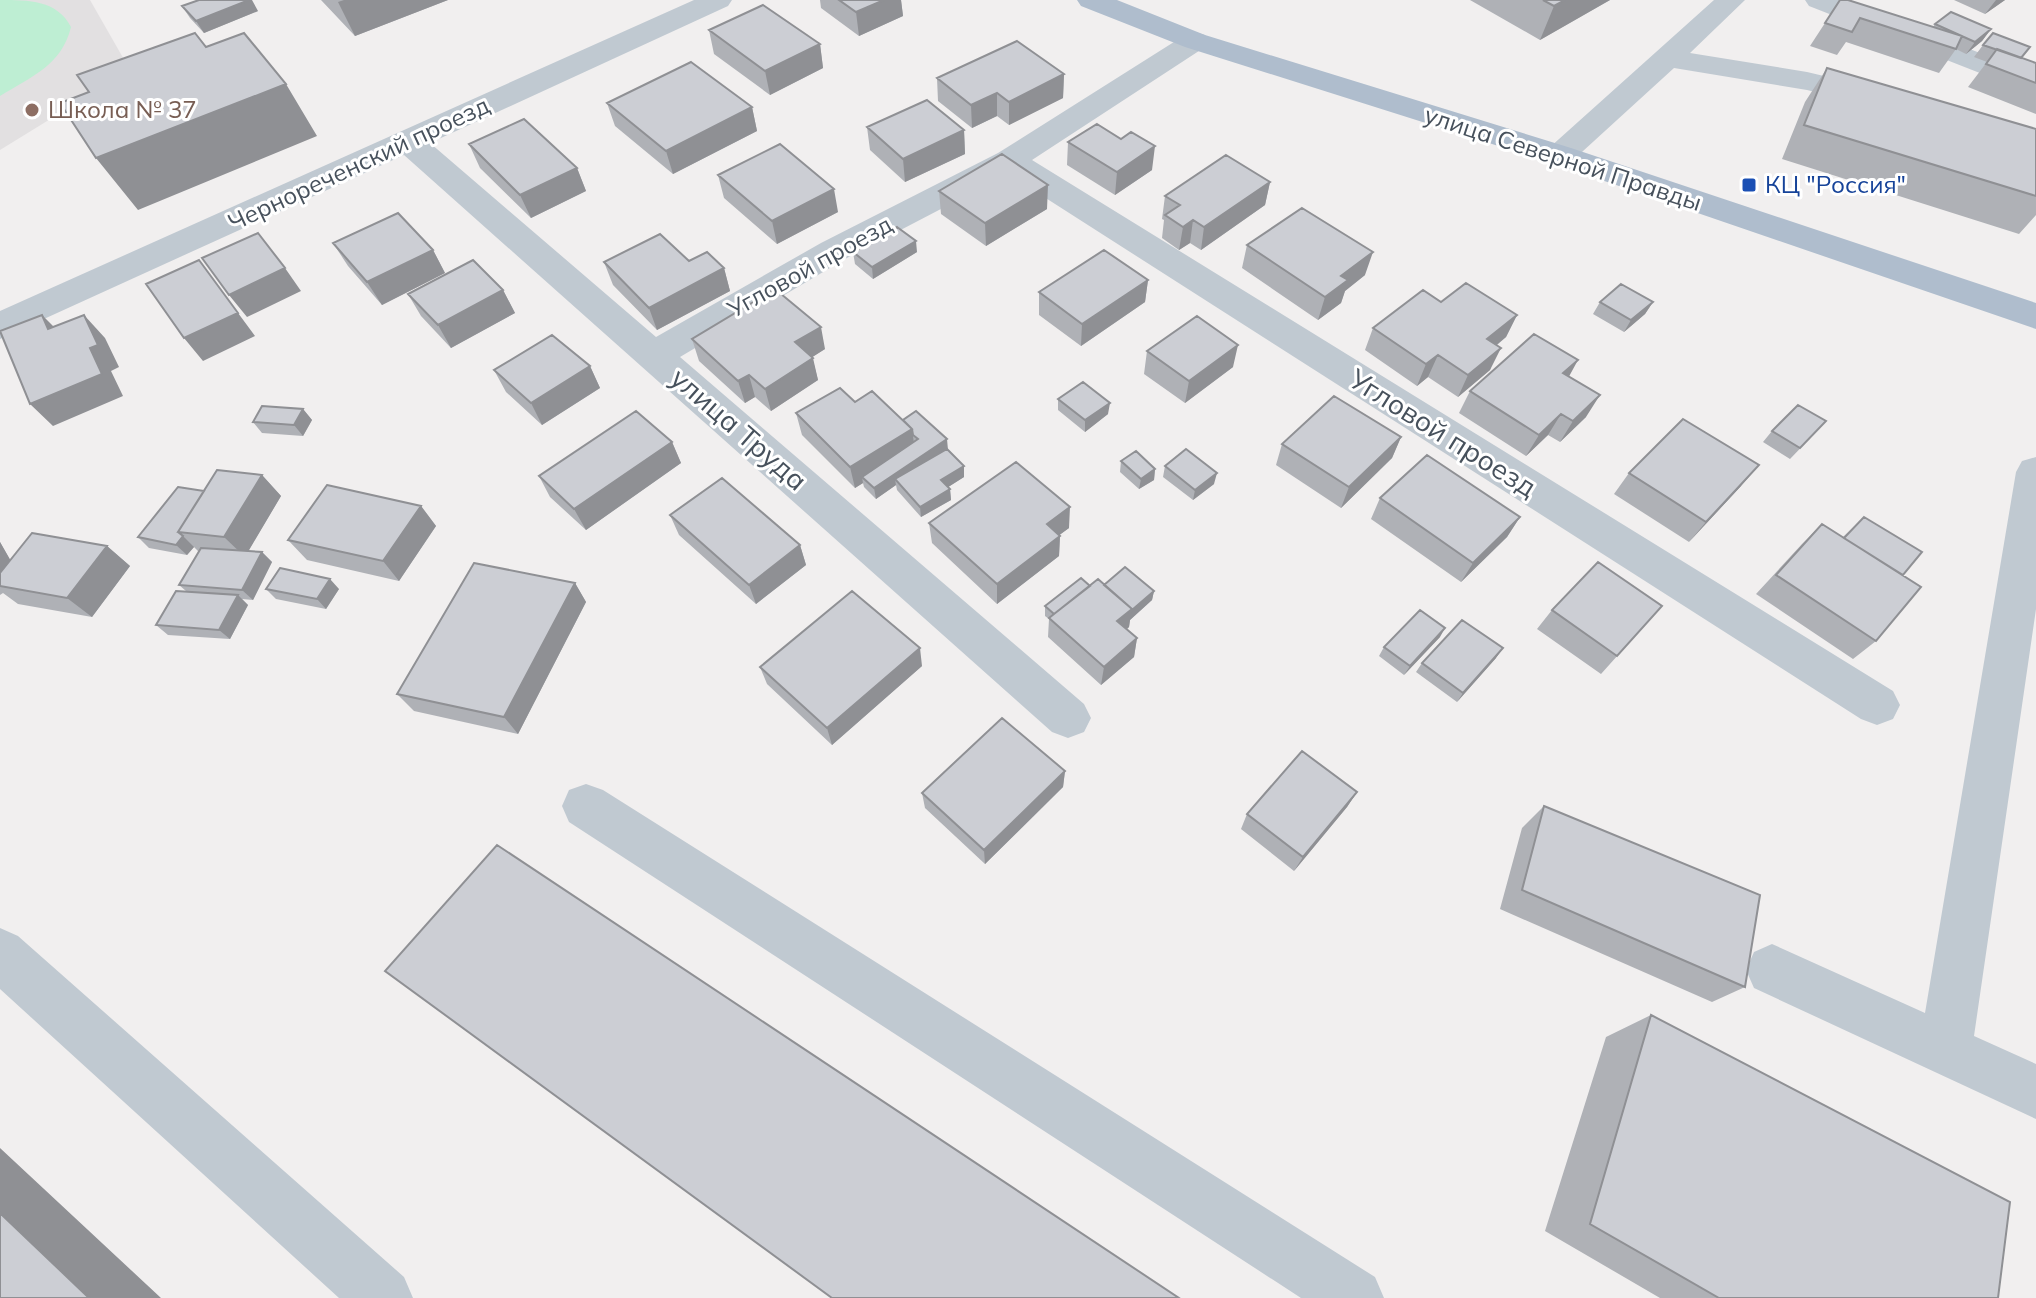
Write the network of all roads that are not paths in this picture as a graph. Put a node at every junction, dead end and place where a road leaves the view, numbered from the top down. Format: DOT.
graph roads {
  1 [pos="718,0"];
  2 [pos="1091,0"];
  3 [pos="1731,0"];
  4 [pos="1819,0"];
  5 [pos="1195,41"];
  6 [pos="1667,58"];
  7 [pos="2036,86"];
  8 [pos="1898,104"];
  9 [pos="408,141"];
  10 [pos="1560,155"];
  11 [pos="1009,160"];
  12 [pos="2036,316"];
  13 [pos="0,326"];
  14 [pos="655,355"];
  15 [pos="2036,472"];
  16 [pos="1877,705"];
  17 [pos="1068,718"];
  18 [pos="586,806"];
  19 [pos="0,954"];
  20 [pos="1772,970"];
  21 [pos="1945,1050"];
  22 [pos="2036,1092"];
  23 [pos="383,1298"];
  24 [pos="1354,1298"];
  1 -- 9 [label="street, Чернореченский проезд"];
  2 -- 5 [label="main road, улица Северной Правды"];
  3 -- 6 [label="street"];
  4 -- 7 [label="street"];
  5 -- 10 [label="main road, улица Северной Правды"];
  5 -- 11 [label="street, Угловой проезд"];
  6 -- 8 [label="street"];
  6 -- 10 [label="street"];
  9 -- 13 [label="street, Чернореченский проезд"];
  9 -- 14 [label="street, улица Труда"];
  10 -- 12 [label="main road, улица Северной Правды"];
  11 -- 14 [label="street, Угловой проезд"];
  11 -- 16 [label="street, Угловой проезд"];
  14 -- 17 [label="street, улица Труда"];
  15 -- 21 [label="street"];
  18 -- 24 [label="street"];
  19 -- 23 [label="street"];
  20 -- 21 [label="street"];
  21 -- 22 [label="street"];
}
